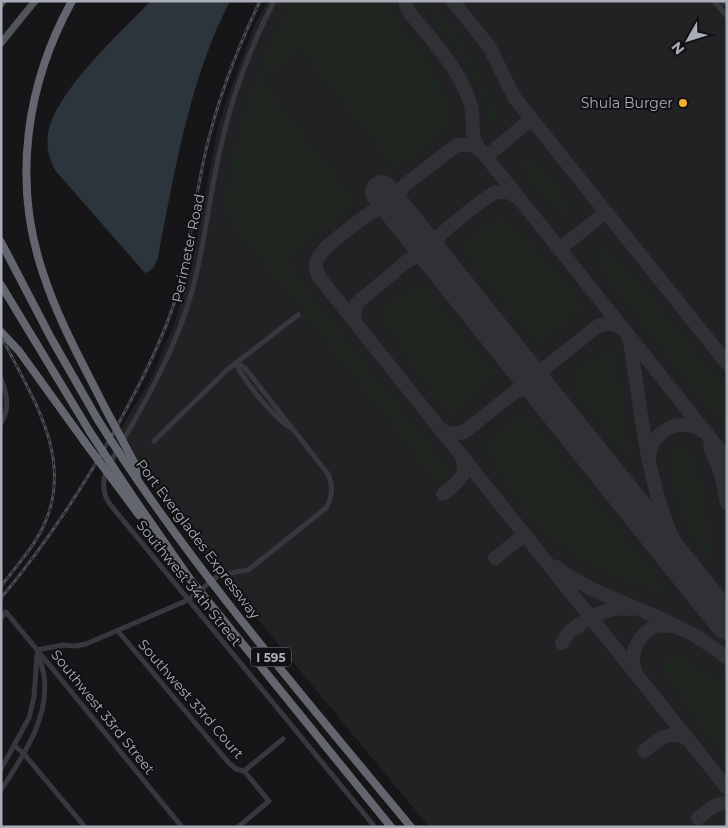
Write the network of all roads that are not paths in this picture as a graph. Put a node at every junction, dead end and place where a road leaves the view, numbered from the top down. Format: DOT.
graph roads {
  1 [pos="35,1"];
  2 [pos="72,1"];
  3 [pos="274,1"];
  4 [pos="714,1"];
  5 [pos="727,16"];
  6 [pos="1,43"];
  7 [pos="1,242"];
  8 [pos="1,286"];
  9 [pos="298,315"];
  10 [pos="1,332"];
  11 [pos="236,363"];
  12 [pos="1,379"];
  13 [pos="1,423"];
  14 [pos="154,441"];
  15 [pos="138,482"];
  16 [pos="104,491"];
  17 [pos="173,557"];
  18 [pos="188,600"];
  19 [pos="1,618"];
  20 [pos="118,630"];
  21 [pos="38,650"];
  22 [pos="283,739"];
  23 [pos="15,746"];
  24 [pos="24,754"];
  25 [pos="1,769"];
  26 [pos="244,771"];
  27 [pos="1,790"];
  28 [pos="371,822"];
  29 [pos="85,827"];
  30 [pos="182,827"];
  31 [pos="238,827"];
  32 [pos="366,827"];
  33 [pos="375,827"];
  34 [pos="391,827"];
  35 [pos="411,827"];
  1 -- 6 [label="main road"];
  2 -- 15 [label="highway, bridge"];
  3 -- 16 [label="street, Perimeter Road"];
  4 -- 5 [label="street"];
  7 -- 15 [label="highway, Port Everglades Expressway / I 595, bridge"];
  8 -- 17 [label="highway, Port Everglades Expressway / I 595, bridge"];
  9 -- 11 [label="street"];
  10 -- 17 [label="highway, bridge"];
  11 -- 14 [label="street"];
  11 -- 18 [label="street"];
  12 -- 13 [label="street"];
  15 -- 35 [label="highway, Port Everglades Expressway / I 595, bridge"];
  16 -- 18 [label="street, Southwest 34th Street"];
  17 -- 34 [label="highway, Port Everglades Expressway / I 595, bridge"];
  18 -- 20 [label="street"];
  18 -- 28 [label="street, Southwest 34th Street"];
  19 -- 21 [label="street, Southwest 33rd Street"];
  20 -- 21 [label="street"];
  20 -- 26 [label="street, Southwest 33rd Court"];
  21 -- 23 [label="street"];
  21 -- 24 [label="street"];
  21 -- 30 [label="street, Southwest 33rd Street"];
  22 -- 26 [label="street"];
  23 -- 24 [label="street"];
  23 -- 25 [label="street"];
  24 -- 27 [label="street"];
  24 -- 29 [label="street"];
  26 -- 31 [label="street, Southwest 33rd Court"];
  28 -- 32 [label="street"];
  28 -- 33 [label="street, Southwest 34th Street"];
}
